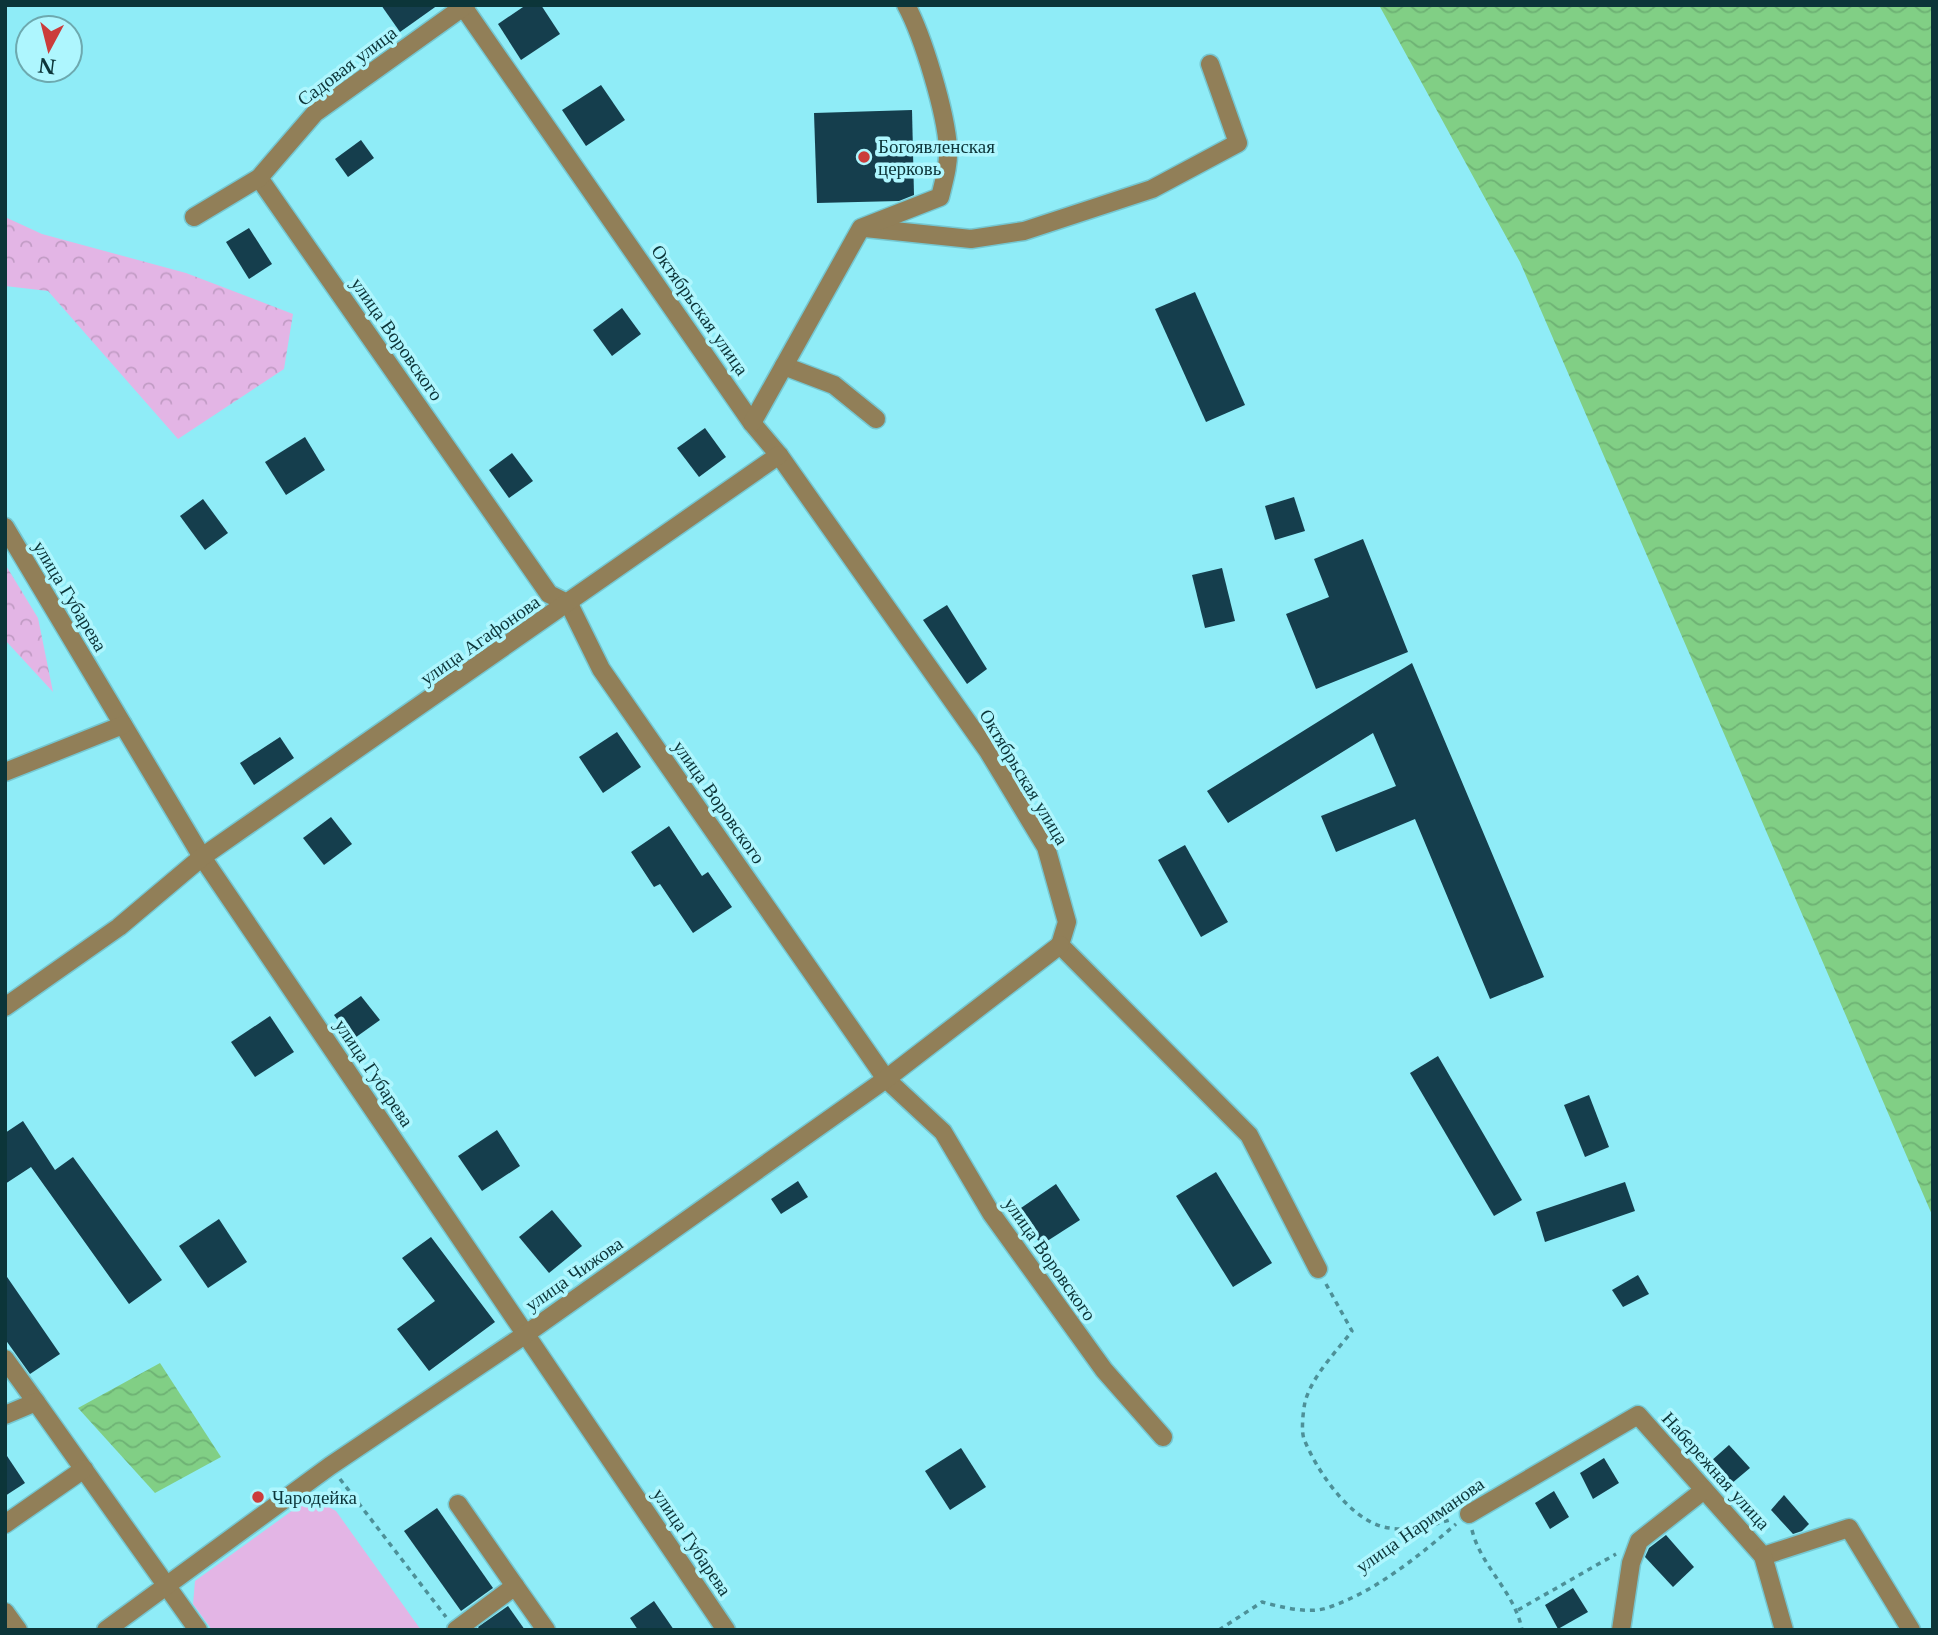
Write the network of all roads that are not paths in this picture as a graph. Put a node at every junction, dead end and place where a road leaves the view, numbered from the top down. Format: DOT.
graph roads {
  1 [pos="906,5"];
  2 [pos="464,6"];
  3 [pos="1210,64"];
  4 [pos="259,178"];
  5 [pos="194,217"];
  6 [pos="861,228"];
  7 [pos="784,366"];
  8 [pos="876,419"];
  9 [pos="752,423"];
  10 [pos="779,455"];
  11 [pos="5,527"];
  12 [pos="569,604"];
  13 [pos="123,725"];
  14 [pos="5,772"];
  15 [pos="202,857"];
  16 [pos="1060,945"];
  17 [pos="5,1007"];
  18 [pos="886,1079"];
  19 [pos="1318,1269"];
  20 [pos="526,1334"];
  21 [pos="5,1359"];
  22 [pos="36,1402"];
  23 [pos="5,1415"];
  24 [pos="1637,1415"];
  25 [pos="1163,1437"];
  26 [pos="83,1469"];
  27 [pos="1704,1490"];
  28 [pos="458,1504"];
  29 [pos="1469,1514"];
  30 [pos="5,1524"];
  31 [pos="1763,1556"];
  32 [pos="515,1586"];
  33 [pos="167,1587"];
  34 [pos="5,1612"];
  35 [pos="452,1624"];
  36 [pos="18,1630"];
  37 [pos="106,1630"];
  38 [pos="198,1630"];
  39 [pos="546,1630"];
  40 [pos="726,1630"];
  41 [pos="1621,1630"];
  42 [pos="1784,1630"];
  43 [pos="1911,1630"];
  1 -- 6 [label="street"];
  2 -- 4 [label="street, Садовая улица"];
  2 -- 9 [label="street, Октябрьская улица"];
  3 -- 6 [label="street"];
  4 -- 5 [label="street, Садовая улица"];
  4 -- 12 [label="street, улица Воровского"];
  6 -- 7 [label="street"];
  7 -- 8 [label="street"];
  7 -- 9 [label="street"];
  9 -- 10 [label="street, Октябрьская улица"];
  10 -- 12 [label="street, улица Агафонова"];
  10 -- 16 [label="street, Октябрьская улица"];
  11 -- 13 [label="street, улица Губарева"];
  12 -- 15 [label="street, улица Агафонова"];
  12 -- 18 [label="street, улица Воровского"];
  13 -- 14 [label="street"];
  13 -- 15 [label="street, улица Губарева"];
  15 -- 17 [label="street, улица Агафонова"];
  15 -- 20 [label="street, улица Губарева"];
  16 -- 18 [label="street, улица Чижова"];
  16 -- 19 [label="street"];
  18 -- 20 [label="street, улица Чижова"];
  18 -- 25 [label="street, улица Воровского"];
  20 -- 33 [label="street, улица Чижова"];
  20 -- 40 [label="street, улица Губарева"];
  21 -- 22 [label="street"];
  22 -- 23 [label="street"];
  22 -- 26 [label="street"];
  24 -- 27 [label="street, Набережная улица"];
  24 -- 29 [label="street, улица Нариманова"];
  26 -- 30 [label="street"];
  26 -- 33 [label="street"];
  27 -- 31 [label="street, Набережная улица"];
  27 -- 41 [label="street"];
  28 -- 32 [label="street"];
  31 -- 42 [label="street"];
  31 -- 43 [label="street, Набережная улица"];
  32 -- 35 [label="street"];
  32 -- 39 [label="street"];
  33 -- 37 [label="street, улица Чижова"];
  33 -- 38 [label="street"];
  34 -- 36 [label="street"];
}
